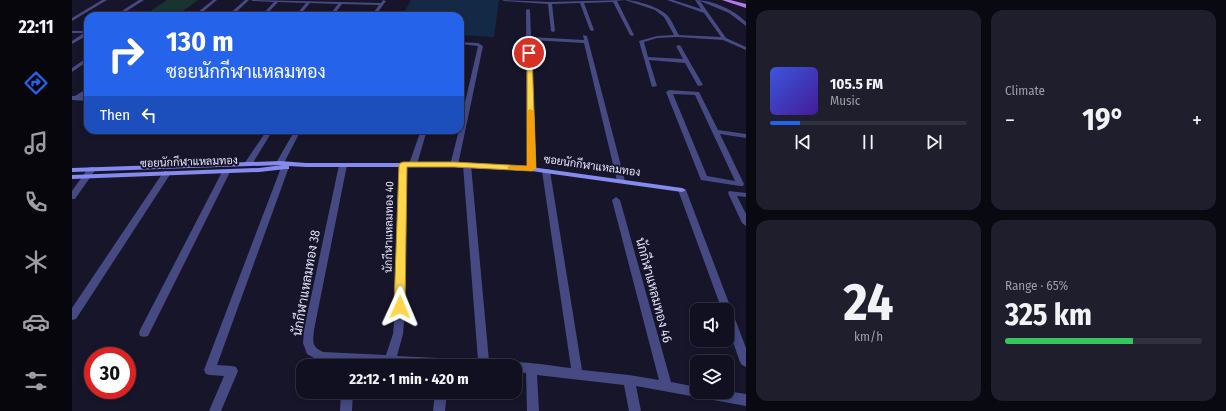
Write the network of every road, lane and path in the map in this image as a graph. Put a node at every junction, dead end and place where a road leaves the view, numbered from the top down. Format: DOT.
graph roads {
  1 [pos="105,0"];
  2 [pos="142,0"];
  3 [pos="215,0"];
  4 [pos="247,0"];
  5 [pos="253,0"];
  6 [pos="258,0"];
  7 [pos="314,0"];
  8 [pos="352,0"];
  9 [pos="504,0"];
  10 [pos="623,0"];
  11 [pos="627,0"];
  12 [pos="669,0"];
  13 [pos="696,0"];
  14 [pos="701,0"];
  15 [pos="723,0"];
  16 [pos="734,0"];
  17 [pos="277,1"];
  18 [pos="321,1"];
  19 [pos="615,1"];
  20 [pos="309,2"];
  21 [pos="383,2"];
  22 [pos="340,3"];
  23 [pos="582,3"];
  24 [pos="550,4"];
  25 [pos="746,6"];
  26 [pos="528,10"];
  27 [pos="85,12"];
  28 [pos="122,12"];
  29 [pos="200,12"];
  30 [pos="234,12"];
  31 [pos="267,12"];
  32 [pos="300,12"];
  33 [pos="334,12"];
  34 [pos="376,12"];
  35 [pos="705,12"];
  36 [pos="84,13"];
  37 [pos="72,20"];
  38 [pos="746,25"];
  39 [pos="592,30"];
  40 [pos="553,31"];
  41 [pos="72,32"];
  42 [pos="84,32"];
  43 [pos="84,35"];
  44 [pos="632,35"];
  45 [pos="677,36"];
  46 [pos="529,38"];
  47 [pos="724,39"];
  48 [pos="72,43"];
  49 [pos="464,44"];
  50 [pos="678,46"];
  51 [pos="746,49"];
  52 [pos="646,58"];
  53 [pos="685,61"];
  54 [pos="84,62"];
  55 [pos="72,70"];
  56 [pos="700,85"];
  57 [pos="654,86"];
  58 [pos="84,92"];
  59 [pos="74,98"];
  60 [pos="84,99"];
  61 [pos="464,121"];
  62 [pos="716,132"];
  63 [pos="267,134"];
  64 [pos="296,134"];
  65 [pos="423,134"];
  66 [pos="461,134"];
  67 [pos="746,136"];
  68 [pos="248,164"];
  69 [pos="403,164"];
  70 [pos="413,164"];
  71 [pos="283,165"];
  72 [pos="343,165"];
  73 [pos="454,165"];
  74 [pos="467,165"];
  75 [pos="92,169"];
  76 [pos="532,169"];
  77 [pos="72,170"];
  78 [pos="546,171"];
  79 [pos="226,172"];
  80 [pos="167,173"];
  81 [pos="87,176"];
  82 [pos="72,177"];
  83 [pos="621,181"];
  84 [pos="746,195"];
  85 [pos="72,197"];
  86 [pos="616,200"];
  87 [pos="746,224"];
  88 [pos="724,303"];
  89 [pos="72,316"];
  90 [pos="734,329"];
  91 [pos="144,333"];
  92 [pos="331,359"];
  93 [pos="391,359"];
  94 [pos="483,359"];
  95 [pos="746,362"];
  96 [pos="522,367"];
  97 [pos="531,368"];
  98 [pos="577,373"];
  99 [pos="629,380"];
  100 [pos="667,387"];
  101 [pos="690,391"];
  102 [pos="734,398"];
  103 [pos="346,399"];
  104 [pos="440,399"];
  105 [pos="746,400"];
  106 [pos="215,411"];
  107 [pos="346,411"];
  108 [pos="439,411"];
  109 [pos="533,411"];
  110 [pos="635,411"];
  1 -- 27 [label="street"];
  2 -- 28 [label="street"];
  3 -- 29 [label="street"];
  4 -- 30 [label="street"];
  5 -- 6 [label="street"];
  6 -- 17 [label="street"];
  7 -- 18 [label="street"];
  8 -- 18 [label="street"];
  8 -- 21 [label="street"];
  9 -- 24 [label="street"];
  10 -- 19 [label="street"];
  11 -- 45 [label="street"];
  12 -- 35 [label="street"];
  13 -- 35 [label="street"];
  14 -- 38 [label="street"];
  15 -- 25 [label="main road"];
  16 -- 25 [label="main road"];
  17 -- 20 [label="street"];
  17 -- 31 [label="street"];
  18 -- 20 [label="street"];
  18 -- 22 [label="street"];
  19 -- 23 [label="street"];
  19 -- 44 [label="street"];
  20 -- 32 [label="street"];
  21 -- 22 [label="street"];
  21 -- 34 [label="street"];
  22 -- 33 [label="street"];
  23 -- 24 [label="street"];
  23 -- 39 [label="street"];
  24 -- 40 [label="street"];
  26 -- 46 [label="street"];
  35 -- 47 [label="street"];
  36 -- 37 [label="street"];
  41 -- 42 [label="street"];
  43 -- 48 [label="street"];
  45 -- 47 [label="street"];
  45 -- 52 [label="street"];
  46 -- 76 [label="street"];
  46 -- 83 [label="street"];
  47 -- 51 [label="street"];
  49 -- 61 [label="street"];
  50 -- 53 [label="street"];
  52 -- 53 [label="street"];
  52 -- 57 [label="street"];
  53 -- 56 [label="street"];
  54 -- 55 [label="street"];
  58 -- 59 [label="street"];
  59 -- 60 [label="street"];
  62 -- 62 [label="street"];
  62 -- 67 [label="street"];
  63 -- 68 [label="street"];
  64 -- 71 [label="street"];
  65 -- 70 [label="street"];
  66 -- 73 [label="street"];
  68 -- 71 [label="street, ซอยนักกีฬาแหลมทอง"];
  68 -- 75 [label="street, ซอยนักกีฬาแหลมทอง"];
  69 -- 70 [label="street, ซอยนักกีฬาแหลมทอง"];
  69 -- 72 [label="street, ซอยนักกีฬาแหลมทอง"];
  69 -- 93 [label="street, นักกีฬาแหลมทอง 40"];
  70 -- 73 [label="street, ซอยนักกีฬาแหลมทอง"];
  71 -- 72 [label="street, ซอยนักกีฬาแหลมทอง"];
  71 -- 79 [label="street, ซอยนักกีฬาแหลมทอง"];
  71 -- 106 [label="street"];
  72 -- 92 [label="street, นักกีฬาแหลมทอง 38"];
  73 -- 74 [label="street, ซอยนักกีฬาแหลมทอง"];
  74 -- 76 [label="street, ซอยนักกีฬาแหลมทอง"];
  74 -- 94 [label="street"];
  75 -- 77 [label="street, ซอยนักกีฬาแหลมทอง"];
  75 -- 81 [label="street"];
  76 -- 78 [label="street, ซอยนักกีฬาแหลมทอง"];
  78 -- 83 [label="street, ซอยนักกีฬาแหลมทอง"];
  78 -- 98 [label="street"];
  79 -- 80 [label="street, ซอยนักกีฬาแหลมทอง"];
  79 -- 91 [label="street"];
  80 -- 81 [label="street, ซอยนักกีฬาแหลมทอง"];
  80 -- 89 [label="street"];
  81 -- 82 [label="street, ซอยนักกีฬาแหลมทอง"];
  81 -- 85 [label="street"];
  83 -- 88 [label="street, ซอยนักกีฬาแหลมทอง"];
  84 -- 87 [label="street"];
  86 -- 100 [label="street, นักกีฬาแหลมทอง 46"];
  90 -- 95 [label="street"];
  96 -- 97 [label="street"];
  97 -- 98 [label="street"];
  97 -- 109 [label="street"];
  98 -- 99 [label="street"];
  99 -- 100 [label="street"];
  99 -- 110 [label="street"];
  100 -- 101 [label="street"];
  102 -- 105 [label="street"];
  103 -- 107 [label="street"];
  104 -- 108 [label="street"];
}
